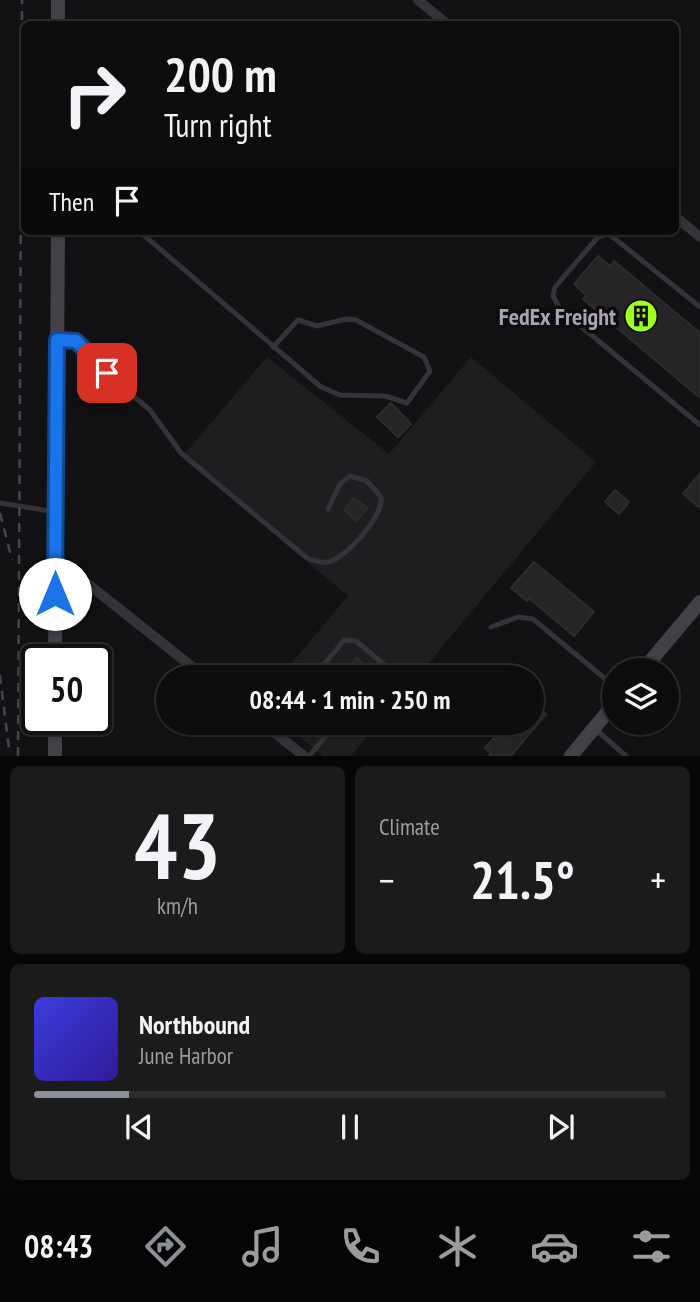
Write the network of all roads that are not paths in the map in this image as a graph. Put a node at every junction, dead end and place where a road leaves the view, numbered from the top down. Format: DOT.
graph roads {
  1 [pos="58,0"];
  2 [pos="418,0"];
  3 [pos="58,21"];
  4 [pos="443,21"];
  5 [pos="679,219"];
  6 [pos="58,235"];
  7 [pos="144,235"];
  8 [pos="605,235"];
  9 [pos="610,235"];
  10 [pos="700,237"];
  11 [pos="700,307"];
  12 [pos="57,340"];
  13 [pos="273,346"];
  14 [pos="700,425"];
  15 [pos="0,503"];
  16 [pos="328,509"];
  17 [pos="56,512"];
  18 [pos="56,572"];
  19 [pos="700,602"];
  20 [pos="491,626"];
  21 [pos="55,644"];
  22 [pos="653,658"];
  23 [pos="190,665"];
  24 [pos="324,665"];
  25 [pos="385,665"];
  26 [pos="602,676"];
  27 [pos="602,718"];
  28 [pos="594,728"];
  29 [pos="55,735"];
  30 [pos="277,735"];
  31 [pos="326,735"];
  32 [pos="55,756"];
  33 [pos="304,756"];
  34 [pos="309,756"];
  35 [pos="571,756"];
  36 [pos="626,756"];
  1 -- 3 [label="main road"];
  2 -- 4 [label="street"];
  5 -- 10 [label="street"];
  6 -- 12 [label="main road"];
  7 -- 13 [label="lane"];
  8 -- 14 [label="lane"];
  9 -- 11 [label="lane"];
  12 -- 16 [label="lane"];
  12 -- 17 [label="main road"];
  13 -- 13 [label="lane"];
  15 -- 17 [label="lane"];
  17 -- 18 [label="main road"];
  18 -- 21 [label="main road"];
  18 -- 23 [label="street"];
  19 -- 22 [label="main road"];
  20 -- 26 [label="lane"];
  24 -- 25 [label="lane"];
  27 -- 28 [label="main road"];
  28 -- 35 [label="main road"];
  28 -- 36 [label="lane"];
  29 -- 32 [label="main road"];
  30 -- 33 [label="street"];
  31 -- 34 [label="lane"];
}
